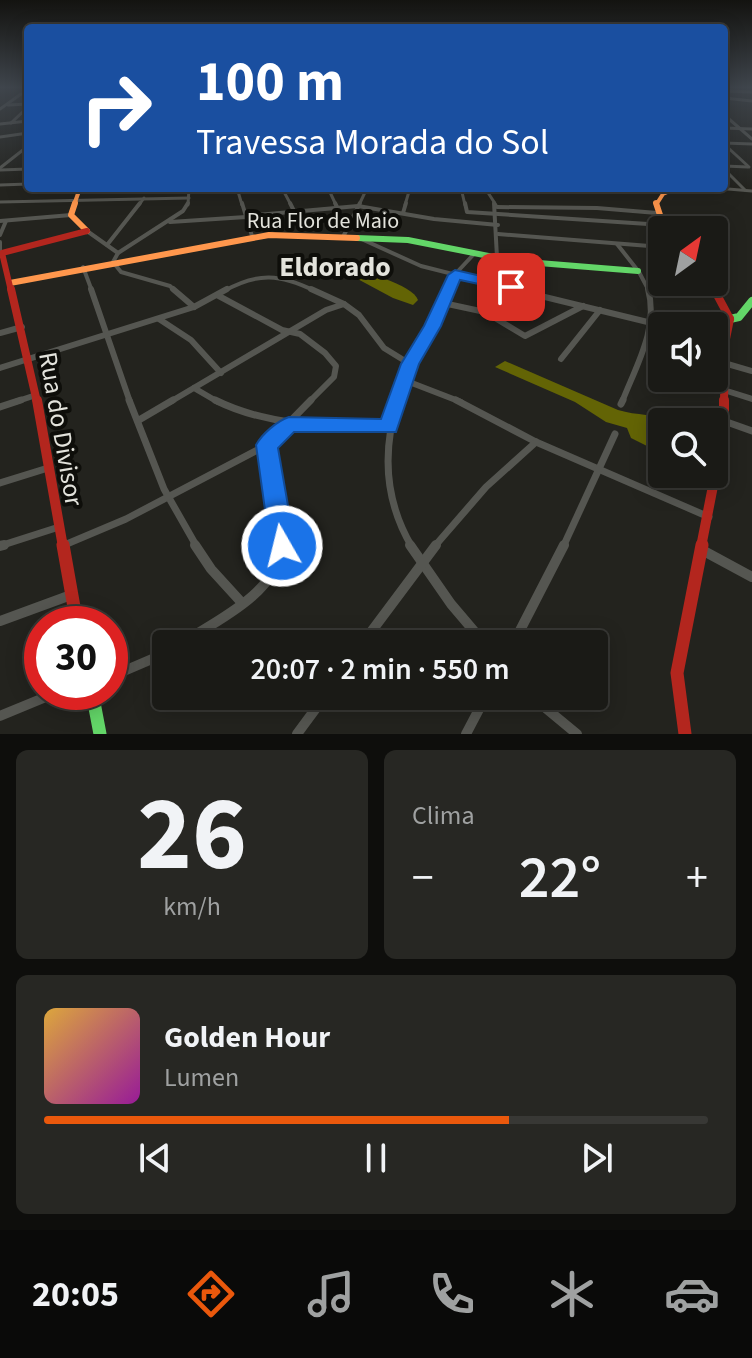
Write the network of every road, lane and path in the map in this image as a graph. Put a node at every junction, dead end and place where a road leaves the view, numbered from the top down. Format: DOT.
graph roads {
  1 [pos="24,121"];
  2 [pos="731,121"];
  3 [pos="11,123"];
  4 [pos="0,124"];
  5 [pos="728,128"];
  6 [pos="740,129"];
  7 [pos="752,129"];
  8 [pos="24,134"];
  9 [pos="0,137"];
  10 [pos="752,142"];
  11 [pos="728,144"];
  12 [pos="728,148"];
  13 [pos="24,149"];
  14 [pos="14,156"];
  15 [pos="24,156"];
  16 [pos="748,167"];
  17 [pos="0,169"];
  18 [pos="24,169"];
  19 [pos="728,171"];
  20 [pos="752,175"];
  21 [pos="24,184"];
  22 [pos="0,185"];
  23 [pos="728,189"];
  24 [pos="745,190"];
  25 [pos="752,191"];
  26 [pos="78,192"];
  27 [pos="189,192"];
  28 [pos="238,192"];
  29 [pos="284,192"];
  30 [pos="330,192"];
  31 [pos="365,192"];
  32 [pos="409,192"];
  33 [pos="462,192"];
  34 [pos="488,192"];
  35 [pos="668,192"];
  36 [pos="75,198"];
  37 [pos="144,198"];
  38 [pos="189,198"];
  39 [pos="0,202"];
  40 [pos="358,206"];
  41 [pos="497,207"];
  42 [pos="338,209"];
  43 [pos="294,211"];
  44 [pos="403,213"];
  45 [pos="657,213"];
  46 [pos="71,215"];
  47 [pos="246,216"];
  48 [pos="498,216"];
  49 [pos="658,216"];
  50 [pos="3,221"];
  51 [pos="170,222"];
  52 [pos="498,225"];
  53 [pos="648,227"];
  54 [pos="87,231"];
  55 [pos="498,234"];
  56 [pos="0,235"];
  57 [pos="252,236"];
  58 [pos="343,237"];
  59 [pos="357,237"];
  60 [pos="0,242"];
  61 [pos="617,244"];
  62 [pos="107,245"];
  63 [pos="648,246"];
  64 [pos="118,253"];
  65 [pos="475,253"];
  66 [pos="1,254"];
  67 [pos="497,257"];
  68 [pos="514,261"];
  69 [pos="113,262"];
  70 [pos="83,267"];
  71 [pos="638,271"];
  72 [pos="455,275"];
  73 [pos="10,283"];
  74 [pos="511,287"];
  75 [pos="217,295"];
  76 [pos="752,301"];
  77 [pos="443,303"];
  78 [pos="344,304"];
  79 [pos="583,306"];
  80 [pos="194,307"];
  81 [pos="600,310"];
  82 [pos="651,312"];
  83 [pos="728,316"];
  84 [pos="159,319"];
  85 [pos="648,321"];
  86 [pos="22,327"];
  87 [pos="648,330"];
  88 [pos="289,332"];
  89 [pos="0,333"];
  90 [pos="109,335"];
  91 [pos="29,359"];
  92 [pos="561,359"];
  93 [pos="410,364"];
  94 [pos="728,364"];
  95 [pos="0,368"];
  96 [pos="752,371"];
  97 [pos="221,373"];
  98 [pos="404,380"];
  99 [pos="194,388"];
  100 [pos="728,391"];
  101 [pos="36,395"];
  102 [pos="752,399"];
  103 [pos="621,404"];
  104 [pos="0,407"];
  105 [pos="139,420"];
  106 [pos="728,422"];
  107 [pos="289,424"];
  108 [pos="388,427"];
  109 [pos="752,431"];
  110 [pos="615,434"];
  111 [pos="536,442"];
  112 [pos="267,445"];
  113 [pos="48,468"];
  114 [pos="601,469"];
  115 [pos="0,483"];
  116 [pos="714,488"];
  117 [pos="168,496"];
  118 [pos="709,517"];
  119 [pos="59,527"];
  120 [pos="0,546"];
  121 [pos="62,546"];
  122 [pos="701,549"];
  123 [pos="420,564"];
  124 [pos="752,577"];
  125 [pos="71,595"];
  126 [pos="242,603"];
  127 [pos="73,606"];
  128 [pos="0,621"];
  129 [pos="201,630"];
  130 [pos="372,630"];
  131 [pos="474,630"];
  132 [pos="520,630"];
  133 [pos="152,660"];
  134 [pos="128,672"];
  135 [pos="24,706"];
  136 [pos="95,710"];
  137 [pos="315,710"];
  138 [pos="479,710"];
  139 [pos="547,710"];
  140 [pos="0,716"];
  141 [pos="572,732"];
  142 [pos="100,734"];
  143 [pos="297,734"];
  144 [pos="466,734"];
  145 [pos="685,734"];
  1 -- 3 [label="street"];
  2 -- 6 [label="street"];
  3 -- 4 [label="street"];
  5 -- 6 [label="street"];
  6 -- 7 [label="street"];
  6 -- 10 [label="street"];
  8 -- 9 [label="street"];
  10 -- 11 [label="street"];
  12 -- 16 [label="street"];
  13 -- 14 [label="street"];
  14 -- 15 [label="street"];
  14 -- 17 [label="street"];
  16 -- 20 [label="street"];
  17 -- 18 [label="street"];
  19 -- 24 [label="street"];
  21 -- 22 [label="street"];
  23 -- 24 [label="street"];
  24 -- 25 [label="street"];
  26 -- 36 [label="street"];
  27 -- 38 [label="street"];
  28 -- 47 [label="street"];
  29 -- 43 [label="street"];
  30 -- 42 [label="street"];
  31 -- 40 [label="street"];
  32 -- 44 [label="street"];
  33 -- 48 [label="street"];
  34 -- 41 [label="street"];
  35 -- 45 [label="street"];
  36 -- 37 [label="street"];
  36 -- 39 [label="street"];
  36 -- 46 [label="street"];
  37 -- 38 [label="street"];
  37 -- 62 [label="street"];
  38 -- 51 [label="street"];
  40 -- 42 [label="street"];
  40 -- 44 [label="street"];
  40 -- 58 [label="street"];
  41 -- 45 [label="street"];
  41 -- 48 [label="street"];
  42 -- 43 [label="street"];
  43 -- 47 [label="street"];
  44 -- 52 [label="street"];
  45 -- 49 [label="street"];
  46 -- 50 [label="street"];
  46 -- 54 [label="street"];
  47 -- 51 [label="street"];
  47 -- 57 [label="street"];
  48 -- 52 [label="street"];
  48 -- 53 [label="street"];
  50 -- 56 [label="street"];
  51 -- 64 [label="street"];
  52 -- 55 [label="street"];
  54 -- 62 [label="street"];
  54 -- 66 [label="street"];
  55 -- 61 [label="street"];
  55 -- 67 [label="street"];
  57 -- 58 [label="street, Rua Flor de Maio"];
  57 -- 69 [label="street, Rua Flor de Maio"];
  58 -- 59 [label="street, Rua Flor de Maio"];
  59 -- 65 [label="street, Rua Flor de Maio"];
  59 -- 72 [label="street"];
  60 -- 66 [label="street, Rua do Divisor"];
  61 -- 63 [label="street"];
  61 -- 71 [label="street"];
  62 -- 64 [label="street"];
  64 -- 69 [label="street"];
  65 -- 67 [label="street, Rua Flor de Maio"];
  65 -- 72 [label="street"];
  66 -- 73 [label="street, Rua do Divisor"];
  67 -- 68 [label="street, Rua Flor de Maio"];
  68 -- 71 [label="street, Rua Flor de Maio"];
  68 -- 74 [label="street"];
  69 -- 70 [label="street, Rua Flor de Maio"];
  69 -- 80 [label="street"];
  70 -- 73 [label="street, Rua Flor de Maio"];
  70 -- 90 [label="street"];
  71 -- 82 [label="street"];
  72 -- 74 [label="street"];
  72 -- 77 [label="street"];
  73 -- 86 [label="street, Rua do Divisor"];
  74 -- 79 [label="street"];
  75 -- 78 [label="street"];
  75 -- 80 [label="street"];
  75 -- 88 [label="street"];
  76 -- 83 [label="street"];
  77 -- 79 [label="street"];
  77 -- 93 [label="street"];
  78 -- 88 [label="street"];
  78 -- 93 [label="street"];
  79 -- 81 [label="street"];
  80 -- 84 [label="street"];
  81 -- 85 [label="street"];
  81 -- 92 [label="street"];
  84 -- 90 [label="street"];
  84 -- 97 [label="street"];
  86 -- 89 [label="street"];
  86 -- 91 [label="street, Rua do Divisor"];
  87 -- 103 [label="street"];
  88 -- 97 [label="street"];
  88 -- 107 [label="street"];
  90 -- 91 [label="street"];
  90 -- 105 [label="street"];
  91 -- 95 [label="street"];
  91 -- 101 [label="street, Rua do Divisor"];
  93 -- 98 [label="street"];
  94 -- 96 [label="street"];
  97 -- 99 [label="street"];
  98 -- 108 [label="street"];
  98 -- 111 [label="street"];
  99 -- 105 [label="street"];
  99 -- 107 [label="street"];
  100 -- 102 [label="street"];
  101 -- 104 [label="street"];
  101 -- 113 [label="street, Rua do Divisor"];
  105 -- 117 [label="street"];
  106 -- 109 [label="street"];
  107 -- 108 [label="street"];
  107 -- 112 [label="street"];
  108 -- 123 [label="street"];
  110 -- 114 [label="street"];
  111 -- 114 [label="street"];
  111 -- 123 [label="street"];
  112 -- 117 [label="street"];
  112 -- 126 [label="street"];
  113 -- 115 [label="street"];
  113 -- 119 [label="street, Rua do Divisor"];
  114 -- 118 [label="street"];
  114 -- 132 [label="street"];
  116 -- 118 [label="street"];
  117 -- 121 [label="street"];
  117 -- 126 [label="street"];
  118 -- 122 [label="street"];
  119 -- 120 [label="street"];
  119 -- 121 [label="street, Rua do Divisor"];
  121 -- 125 [label="street, Rua do Divisor"];
  122 -- 124 [label="street"];
  122 -- 145 [label="street"];
  123 -- 130 [label="street"];
  123 -- 131 [label="street"];
  125 -- 127 [label="street, Rua do Divisor"];
  125 -- 128 [label="street"];
  126 -- 129 [label="street"];
  133 -- 134 [label="street"];
  135 -- 140 [label="street"];
  136 -- 142 [label="street"];
  137 -- 143 [label="street"];
  138 -- 144 [label="street"];
  139 -- 141 [label="street"];
}
